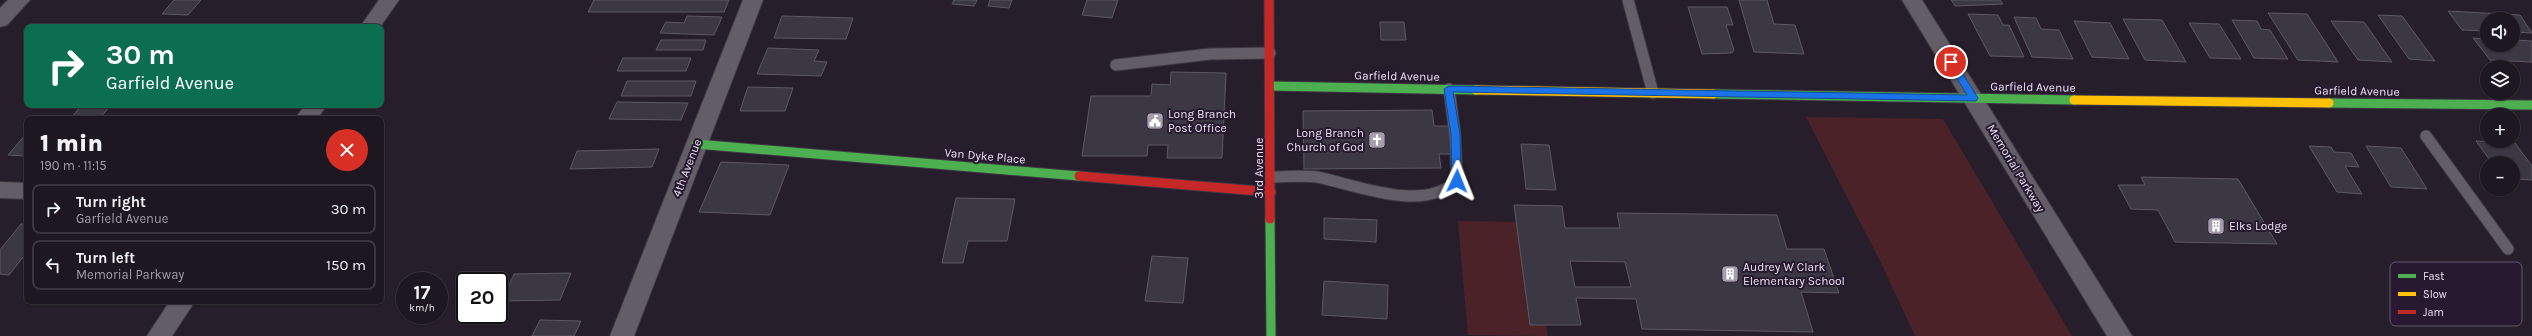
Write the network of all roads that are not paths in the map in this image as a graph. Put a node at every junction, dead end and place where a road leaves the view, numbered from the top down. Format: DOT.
graph roads {
  1 [pos="20,0"];
  2 [pos="389,0"];
  3 [pos="753,0"];
  4 [pos="1270,0"];
  5 [pos="1628,0"];
  6 [pos="1912,0"];
  7 [pos="0,20"];
  8 [pos="372,24"];
  9 [pos="1270,53"];
  10 [pos="1116,64"];
  11 [pos="1270,86"];
  12 [pos="1449,89"];
  13 [pos="1653,93"];
  14 [pos="1973,98"];
  15 [pos="2532,105"];
  16 [pos="2426,136"];
  17 [pos="696,144"];
  18 [pos="1271,177"];
  19 [pos="0,190"];
  20 [pos="24,191"];
  21 [pos="1271,192"];
  22 [pos="2508,249"];
  23 [pos="181,304"];
  24 [pos="159,336"];
  25 [pos="622,336"];
  26 [pos="1271,336"];
  27 [pos="2120,336"];
  1 -- 7 [label="street"];
  2 -- 8 [label="street"];
  3 -- 17 [label="street, 4th Avenue"];
  4 -- 9 [label="street, 3rd Avenue"];
  5 -- 13 [label="lane"];
  6 -- 14 [label="street, Memorial Parkway"];
  9 -- 10 [label="lane"];
  9 -- 11 [label="street, 3rd Avenue"];
  11 -- 12 [label="street, Garfield Avenue"];
  11 -- 18 [label="street, 3rd Avenue"];
  12 -- 13 [label="street, Garfield Avenue"];
  12 -- 18 [label="lane"];
  13 -- 14 [label="street, Garfield Avenue"];
  14 -- 15 [label="street, Garfield Avenue"];
  14 -- 27 [label="street, Memorial Parkway"];
  16 -- 22 [label="lane"];
  17 -- 21 [label="street, Van Dyke Place"];
  17 -- 25 [label="street, 4th Avenue"];
  18 -- 21 [label="street, 3rd Avenue"];
  19 -- 20 [label="street"];
  21 -- 26 [label="street, 3rd Avenue"];
  23 -- 24 [label="street"];
}
